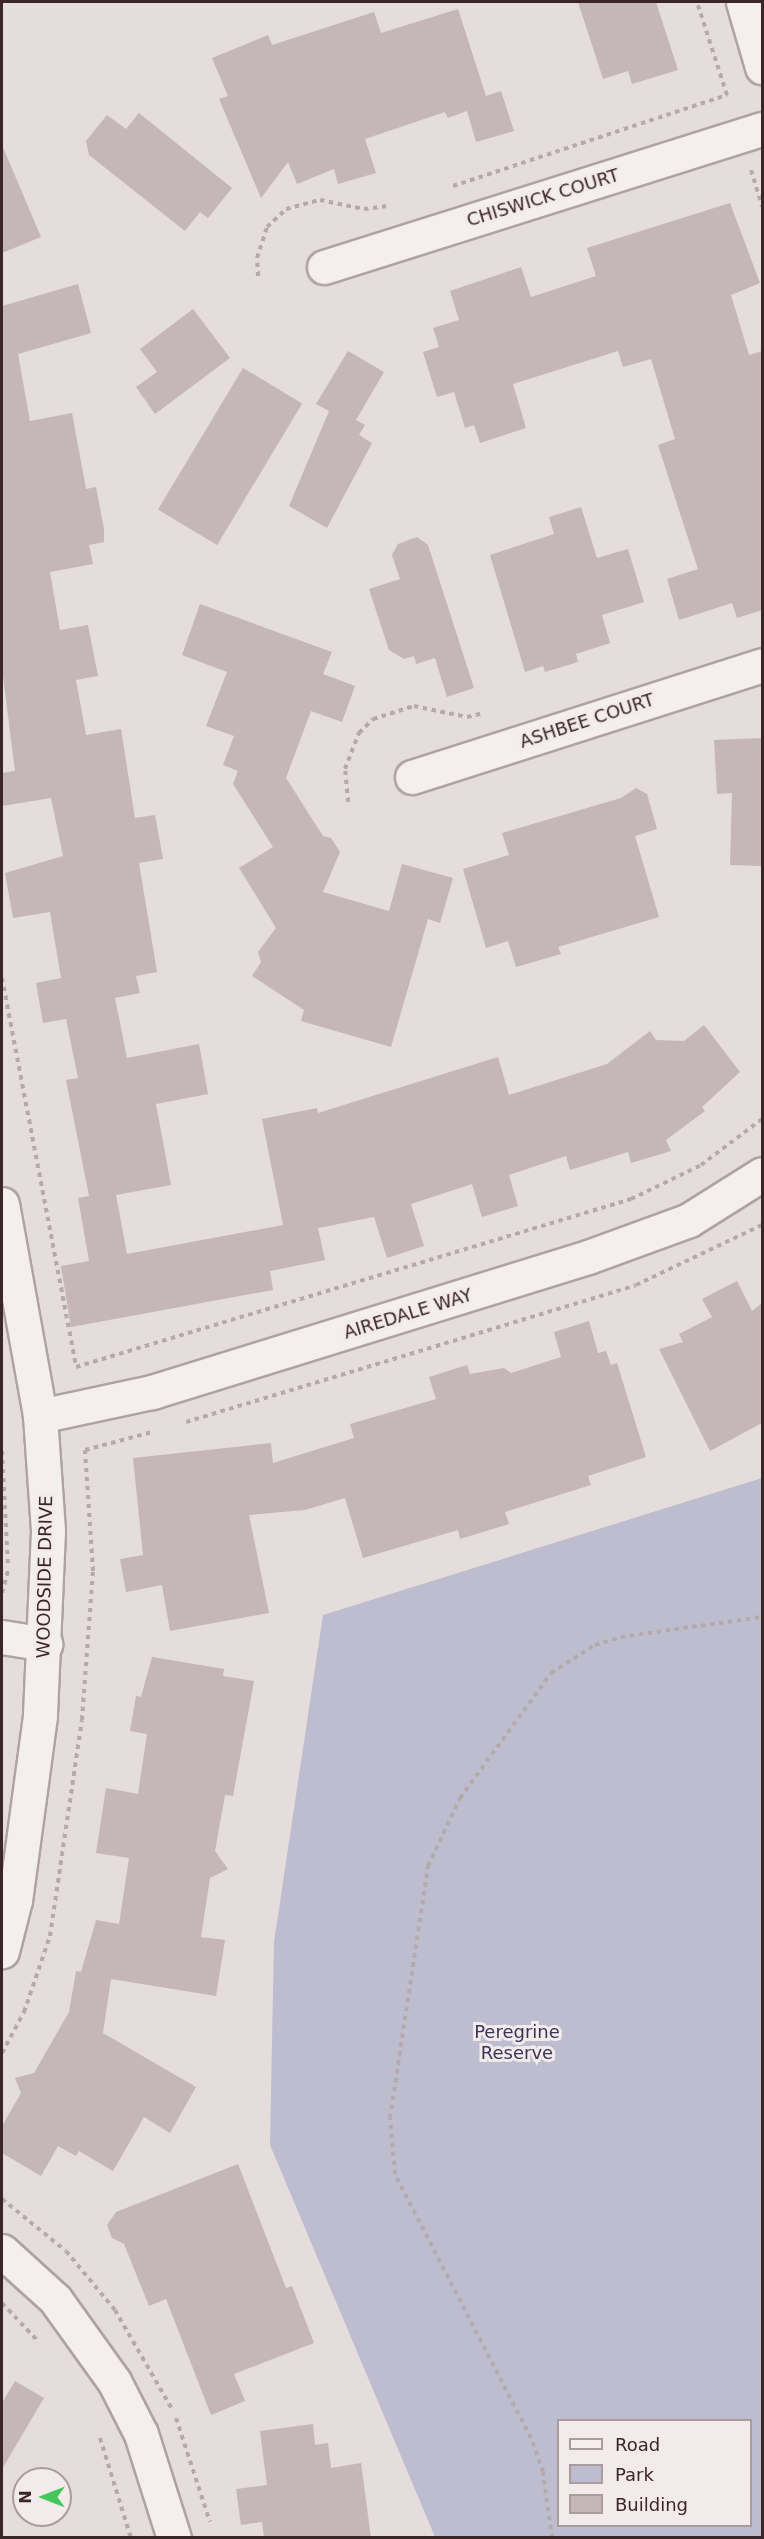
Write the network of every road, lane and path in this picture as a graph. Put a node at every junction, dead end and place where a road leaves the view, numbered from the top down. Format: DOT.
graph roads {
  1 [pos="697,2"];
  2 [pos="743,2"];
  3 [pos="762,67"];
  4 [pos="762,129"];
  5 [pos="748,161"];
  6 [pos="440,190"];
  7 [pos="399,203"];
  8 [pos="762,206"];
  9 [pos="324,267"];
  10 [pos="258,276"];
  11 [pos="762,666"];
  12 [pos="492,711"];
  13 [pos="412,777"];
  14 [pos="348,802"];
  15 [pos="2,978"];
  16 [pos="762,1119"];
  17 [pos="762,1174"];
  18 [pos="2,1204"];
  19 [pos="762,1225"];
  20 [pos="40,1416"];
  21 [pos="177,1425"];
  22 [pos="165,1428"];
  23 [pos="85,1450"];
  24 [pos="2,1451"];
  25 [pos="2,1593"];
  26 [pos="762,1617"];
  27 [pos="2,1637"];
  28 [pos="45,1644"];
  29 [pos="2,1951"];
  30 [pos="2,2251"];
  31 [pos="2,2303"];
  32 [pos="44,2348"];
  33 [pos="98,2435"];
  34 [pos="131,2538"];
  35 [pos="174,2538"];
  36 [pos="552,2538"];
  1 -- 6 [label="path"];
  2 -- 3 [label="street"];
  4 -- 9 [label="street, CHISWICK COURT"];
  5 -- 8 [label="path"];
  7 -- 10 [label="path"];
  11 -- 13 [label="street, ASHBEE COURT"];
  12 -- 14 [label="path"];
  15 -- 16 [label="path"];
  17 -- 20 [label="street, AIREDALE WAY"];
  18 -- 20 [label="street, WOODSIDE DRIVE"];
  19 -- 21 [label="path"];
  20 -- 28 [label="street, WOODSIDE DRIVE"];
  22 -- 23 [label="path"];
  24 -- 25 [label="path"];
  26 -- 36 [label="path"];
  27 -- 28 [label="street"];
  28 -- 29 [label="street, WOODSIDE DRIVE"];
  30 -- 35 [label="street"];
  31 -- 32 [label="path"];
  33 -- 34 [label="path"];
}
